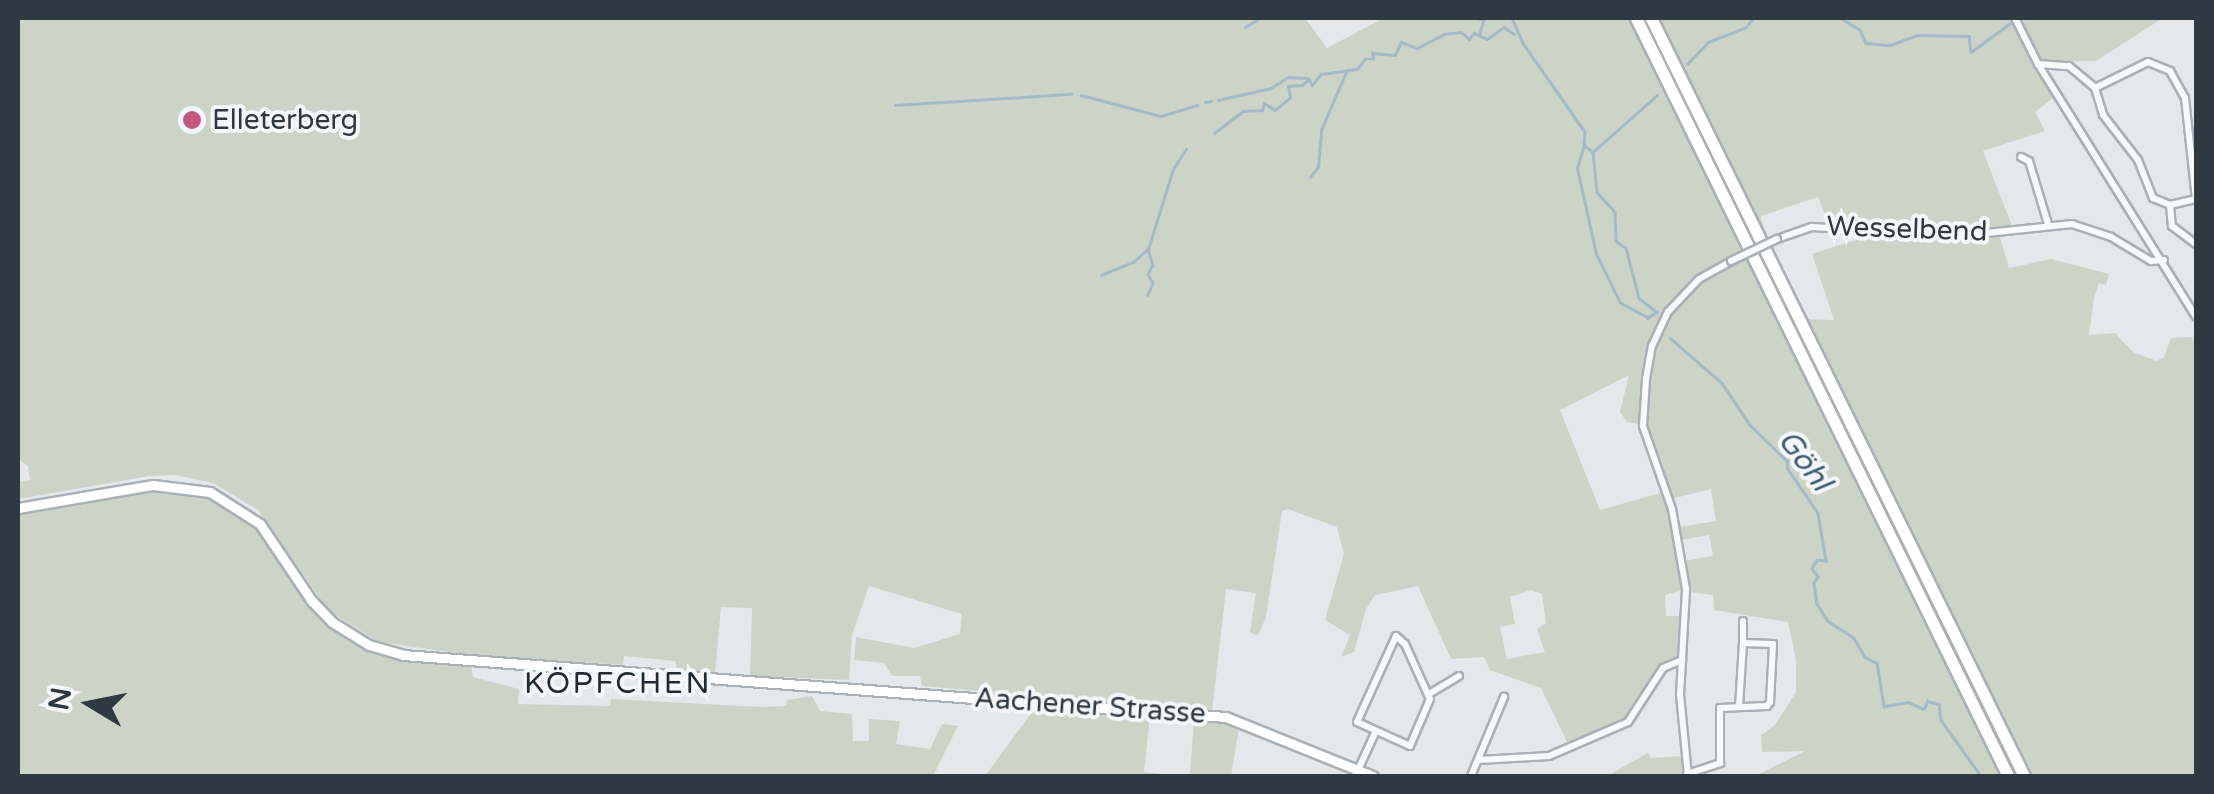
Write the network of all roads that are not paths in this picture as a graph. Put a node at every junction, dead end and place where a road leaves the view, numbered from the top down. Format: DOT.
graph roads {
  1 [pos="1636,18"];
  2 [pos="1651,18"];
  3 [pos="2016,18"];
  4 [pos="2038,64"];
  5 [pos="2094,88"];
  6 [pos="2194,145"];
  7 [pos="2022,157"];
  8 [pos="2196,199"];
  9 [pos="2170,204"];
  10 [pos="2048,224"];
  11 [pos="2196,244"];
  12 [pos="2164,260"];
  13 [pos="2196,317"];
  14 [pos="18,508"];
  15 [pos="1743,621"];
  16 [pos="1743,643"];
  17 [pos="1682,660"];
  18 [pos="1460,676"];
  19 [pos="1429,694"];
  20 [pos="1504,696"];
  21 [pos="1739,707"];
  22 [pos="1374,733"];
  23 [pos="1479,760"];
  24 [pos="1358,770"];
  25 [pos="1688,775"];
  26 [pos="1373,776"];
  27 [pos="1472,776"];
  28 [pos="2008,776"];
  29 [pos="2024,776"];
  1 -- 28 [label="highway"];
  2 -- 29 [label="highway"];
  3 -- 4 [label="street"];
  4 -- 5 [label="street"];
  4 -- 12 [label="street"];
  5 -- 6 [label="street"];
  5 -- 9 [label="street"];
  6 -- 8 [label="street"];
  7 -- 10 [label="street"];
  8 -- 9 [label="street"];
  9 -- 11 [label="street"];
  10 -- 12 [label="street, Wesselbend"];
  10 -- 17 [label="street, Wesselbend, bridge"];
  12 -- 13 [label="street"];
  14 -- 24 [label="main road, Aachener Strasse"];
  15 -- 16 [label="street"];
  16 -- 21 [label="street"];
  16 -- 21 [label="street"];
  17 -- 23 [label="street"];
  17 -- 25 [label="street, Wesselbend"];
  18 -- 19 [label="street"];
  19 -- 22 [label="street"];
  19 -- 22 [label="street"];
  20 -- 23 [label="street"];
  21 -- 25 [label="street"];
  22 -- 24 [label="street"];
  23 -- 27 [label="street"];
  24 -- 26 [label="main road, Aachener Strasse"];
}
